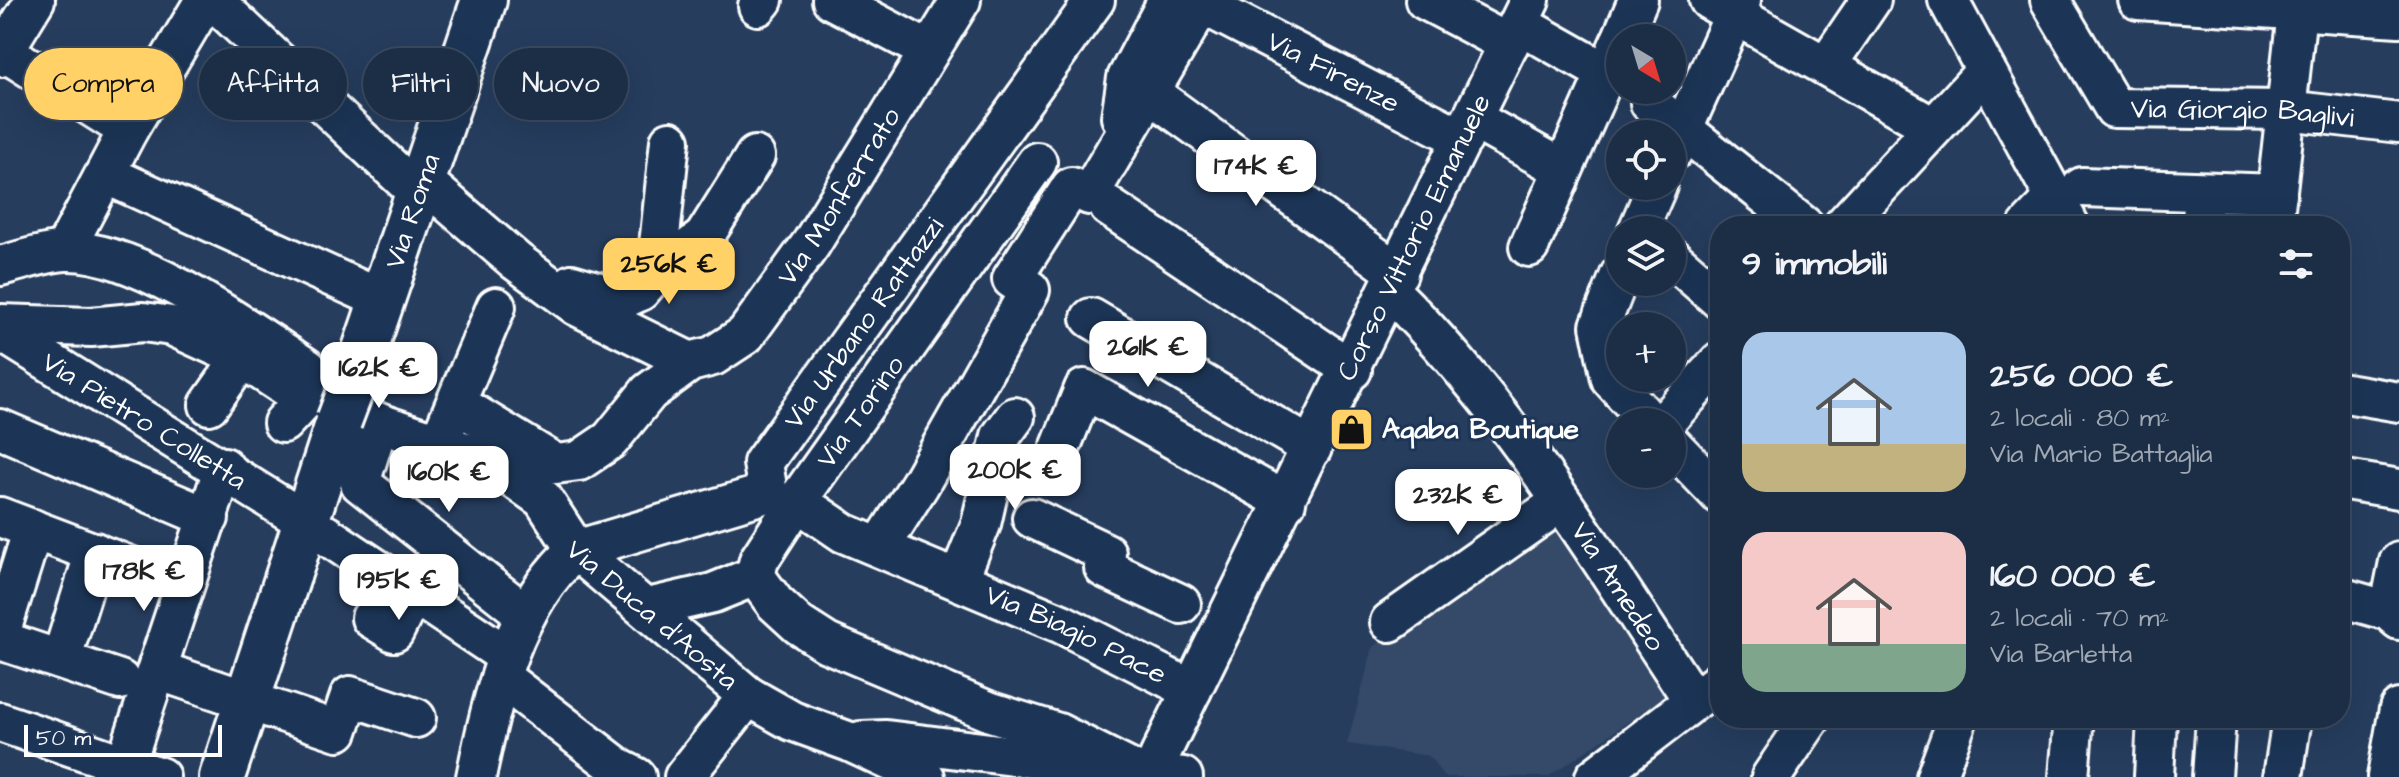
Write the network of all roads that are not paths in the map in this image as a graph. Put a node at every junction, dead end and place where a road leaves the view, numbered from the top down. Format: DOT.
graph roads {
  1 [pos="35,0"];
  2 [pos="205,0"];
  3 [pos="213,0"];
  4 [pos="484,0"];
  5 [pos="832,0"];
  6 [pos="961,0"];
  7 [pos="1095,0"];
  8 [pos="1638,0"];
  9 [pos="1871,0"];
  10 [pos="1948,0"];
  11 [pos="2050,0"];
  12 [pos="2138,0"];
  13 [pos="1192,1"];
  14 [pos="1432,2"];
  15 [pos="1728,5"];
  16 [pos="2297,12"];
  17 [pos="2399,17"];
  18 [pos="1519,23"];
  19 [pos="1628,24"];
  20 [pos="1606,48"];
  21 [pos="929,51"];
  22 [pos="1,52"];
  23 [pos="1826,66"];
  24 [pos="1985,72"];
  25 [pos="1606,73"];
  26 [pos="1150,93"];
  27 [pos="2286,110"];
  28 [pos="1121,117"];
  29 [pos="1686,120"];
  30 [pos="2399,123"];
  31 [pos="1933,127"];
  32 [pos="1468,129"];
  33 [pos="128,130"];
  34 [pos="670,141"];
  35 [pos="1686,147"];
  36 [pos="755,156"];
  37 [pos="1037,162"];
  38 [pos="1563,169"];
  39 [pos="105,174"];
  40 [pos="421,187"];
  41 [pos="1090,196"];
  42 [pos="2069,204"];
  43 [pos="2203,209"];
  44 [pos="2275,210"];
  45 [pos="1789,216"];
  46 [pos="1852,216"];
  47 [pos="2047,216"];
  48 [pos="1529,247"];
  49 [pos="64,251"];
  50 [pos="658,255"];
  51 [pos="0,266"];
  52 [pos="524,267"];
  53 [pos="1686,270"];
  54 [pos="1394,282"];
  55 [pos="1710,291"];
  56 [pos="1612,296"];
  57 [pos="383,300"];
  58 [pos="496,307"];
  59 [pos="1091,318"];
  60 [pos="0,324"];
  61 [pos="0,331"];
  62 [pos="0,355"];
  63 [pos="242,358"];
  64 [pos="690,362"];
  65 [pos="1352,370"];
  66 [pos="1710,372"];
  67 [pos="2350,394"];
  68 [pos="2399,402"];
  69 [pos="456,403"];
  70 [pos="209,405"];
  71 [pos="1637,408"];
  72 [pos="1678,408"];
  73 [pos="343,412"];
  74 [pos="134,415"];
  75 [pos="1015,417"];
  76 [pos="283,423"];
  77 [pos="1,433"];
  78 [pos="439,443"];
  79 [pos="1312,448"];
  80 [pos="1059,451"];
  81 [pos="1686,460"];
  82 [pos="224,467"];
  83 [pos="2350,481"];
  84 [pos="1710,485"];
  85 [pos="2399,489"];
  86 [pos="797,501"];
  87 [pos="1286,502"];
  88 [pos="1561,502"];
  89 [pos="289,511"];
  90 [pos="209,518"];
  91 [pos="1032,518"];
  92 [pos="16,523"];
  93 [pos="326,535"];
  94 [pos="880,547"];
  95 [pos="576,550"];
  96 [pos="95,552"];
  97 [pos="2399,562"];
  98 [pos="143,571"];
  99 [pos="755,576"];
  100 [pos="959,578"];
  101 [pos="413,594"];
  102 [pos="2350,601"];
  103 [pos="515,606"];
  104 [pos="648,608"];
  105 [pos="1205,615"];
  106 [pos="2394,616"];
  107 [pos="371,618"];
  108 [pos="1390,622"];
  109 [pos="0,637"];
  110 [pos="61,660"];
  111 [pos="504,667"];
  112 [pos="157,670"];
  113 [pos="120,680"];
  114 [pos="1192,690"];
  115 [pos="1707,690"];
  116 [pos="748,696"];
  117 [pos="246,701"];
  118 [pos="2399,709"];
  119 [pos="416,718"];
  120 [pos="0,722"];
  121 [pos="1804,728"];
  122 [pos="1954,728"];
  123 [pos="2073,728"];
  124 [pos="2156,728"];
  125 [pos="2215,728"];
  126 [pos="2290,728"];
  127 [pos="850,742"];
  128 [pos="586,762"];
  129 [pos="2392,766"];
  130 [pos="135,773"];
  131 [pos="625,774"];
  132 [pos="1163,775"];
  133 [pos="222,777"];
  134 [pos="476,777"];
  135 [pos="684,777"];
  136 [pos="925,777"];
  137 [pos="1595,777"];
  138 [pos="1771,777"];
  139 [pos="1936,777"];
  140 [pos="2069,777"];
  141 [pos="2154,777"];
  142 [pos="2212,777"];
  143 [pos="2283,777"];
  1 -- 22 [label="street"];
  2 -- 33 [label="street"];
  3 -- 40 [label="street"];
  4 -- 40 [label="main road, Via Roma"];
  5 -- 21 [label="street"];
  6 -- 21 [label="street, Via Monferrato"];
  7 -- 95 [label="street, Via Urbano Rattazzi"];
  8 -- 19 [label="street"];
  9 -- 23 [label="street"];
  10 -- 24 [label="street"];
  11 -- 27 [label="street, Via Giorgio Baglivi"];
  12 -- 16 [label="street"];
  13 -- 26 [label="street"];
  13 -- 28 [label="street"];
  13 -- 32 [label="street, Via Firenze"];
  14 -- 18 [label="street"];
  15 -- 23 [label="street"];
  15 -- 29 [label="street"];
  16 -- 17 [label="street"];
  16 -- 27 [label="street"];
  18 -- 20 [label="street"];
  18 -- 32 [label="street, Corso Vittorio Emanuele"];
  21 -- 64 [label="street, Via Monferrato"];
  22 -- 33 [label="street"];
  23 -- 31 [label="street"];
  24 -- 31 [label="street"];
  24 -- 42 [label="street"];
  25 -- 38 [label="street"];
  26 -- 41 [label="street"];
  26 -- 54 [label="street, Via Amedeo"];
  27 -- 30 [label="street, Via Giorgio Baglivi"];
  27 -- 44 [label="street"];
  31 -- 46 [label="street"];
  32 -- 38 [label="street, Via Firenze"];
  32 -- 54 [label="street, Corso Vittorio Emanuele"];
  33 -- 39 [label="street"];
  34 -- 50 [label="street"];
  35 -- 45 [label="street"];
  36 -- 50 [label="street"];
  37 -- 86 [label="street, Via Torino"];
  38 -- 48 [label="street"];
  39 -- 49 [label="street"];
  39 -- 57 [label="street"];
  40 -- 52 [label="street"];
  40 -- 57 [label="main road, Via Roma"];
  41 -- 65 [label="street"];
  41 -- 94 [label="street"];
  42 -- 43 [label="street"];
  42 -- 47 [label="street"];
  43 -- 44 [label="street"];
  49 -- 51 [label="street"];
  49 -- 73 [label="street"];
  50 -- 52 [label="street"];
  52 -- 64 [label="street"];
  53 -- 55 [label="street"];
  54 -- 65 [label="street, Corso Vittorio Emanuele"];
  54 -- 88 [label="street, Via Amedeo"];
  56 -- 71 [label="street"];
  57 -- 73 [label="main road, Via Roma, bridge"];
  58 -- 69 [label="street"];
  59 -- 79 [label="street"];
  60 -- 63 [label="street, Via Duca d'Aosta"];
  61 -- 74 [label="street, Via Pietro Colletta"];
  62 -- 74 [label="street"];
  63 -- 70 [label="street"];
  63 -- 73 [label="street, Via Duca d'Aosta"];
  64 -- 69 [label="street, Via Monferrato"];
  65 -- 79 [label="street, Corso Vittorio Emanuele"];
  66 -- 72 [label="street"];
  67 -- 68 [label="street"];
  69 -- 78 [label="street"];
  73 -- 76 [label="street"];
  73 -- 78 [label="street, Via Duca d'Aosta"];
  73 -- 103 [label="street"];
  73 -- 117 [label="main road"];
  74 -- 82 [label="street, Via Pietro Colletta"];
  75 -- 100 [label="street, Via Biagio Pace"];
  77 -- 90 [label="street"];
  78 -- 95 [label="street, Via Duca d'Aosta"];
  79 -- 87 [label="street, Corso Vittorio Emanuele"];
  80 -- 87 [label="street"];
  81 -- 84 [label="street"];
  82 -- 89 [label="street, Via Pietro Colletta"];
  82 -- 90 [label="street"];
  83 -- 85 [label="street"];
  86 -- 94 [label="street, Via Biagio Pace"];
  86 -- 99 [label="street, Via Torino"];
  87 -- 105 [label="street, Corso Vittorio Emanuele"];
  88 -- 108 [label="street"];
  88 -- 115 [label="street, Via Amedeo"];
  90 -- 112 [label="street"];
  91 -- 105 [label="street"];
  92 -- 96 [label="street"];
  92 -- 109 [label="street"];
  93 -- 101 [label="street"];
  94 -- 100 [label="street, Via Biagio Pace"];
  95 -- 104 [label="street, Via Duca d'Aosta"];
  95 -- 111 [label="street"];
  96 -- 98 [label="street"];
  96 -- 110 [label="street"];
  97 -- 106 [label="street"];
  99 -- 104 [label="street"];
  99 -- 132 [label="street"];
  100 -- 114 [label="street, Via Biagio Pace"];
  101 -- 107 [label="street"];
  101 -- 111 [label="street"];
  102 -- 106 [label="street"];
  104 -- 116 [label="street, Via Duca d'Aosta"];
  105 -- 114 [label="street, Corso Vittorio Emanuele"];
  109 -- 110 [label="street"];
  110 -- 113 [label="street"];
  111 -- 128 [label="street"];
  111 -- 134 [label="street"];
  112 -- 117 [label="street"];
  112 -- 130 [label="street"];
  114 -- 132 [label="street, Corso Vittorio Emanuele"];
  115 -- 137 [label="street"];
  116 -- 127 [label="street, Via Duca d'Aosta"];
  116 -- 135 [label="street"];
  117 -- 119 [label="street"];
  117 -- 133 [label="main road"];
  118 -- 129 [label="street"];
  120 -- 130 [label="street"];
  121 -- 138 [label="street"];
  122 -- 139 [label="street"];
  123 -- 140 [label="street"];
  124 -- 141 [label="street"];
  125 -- 142 [label="street"];
  126 -- 143 [label="street"];
  127 -- 132 [label="street"];
  127 -- 136 [label="street, Via Duca d'Aosta"];
  128 -- 131 [label="street"];
}
